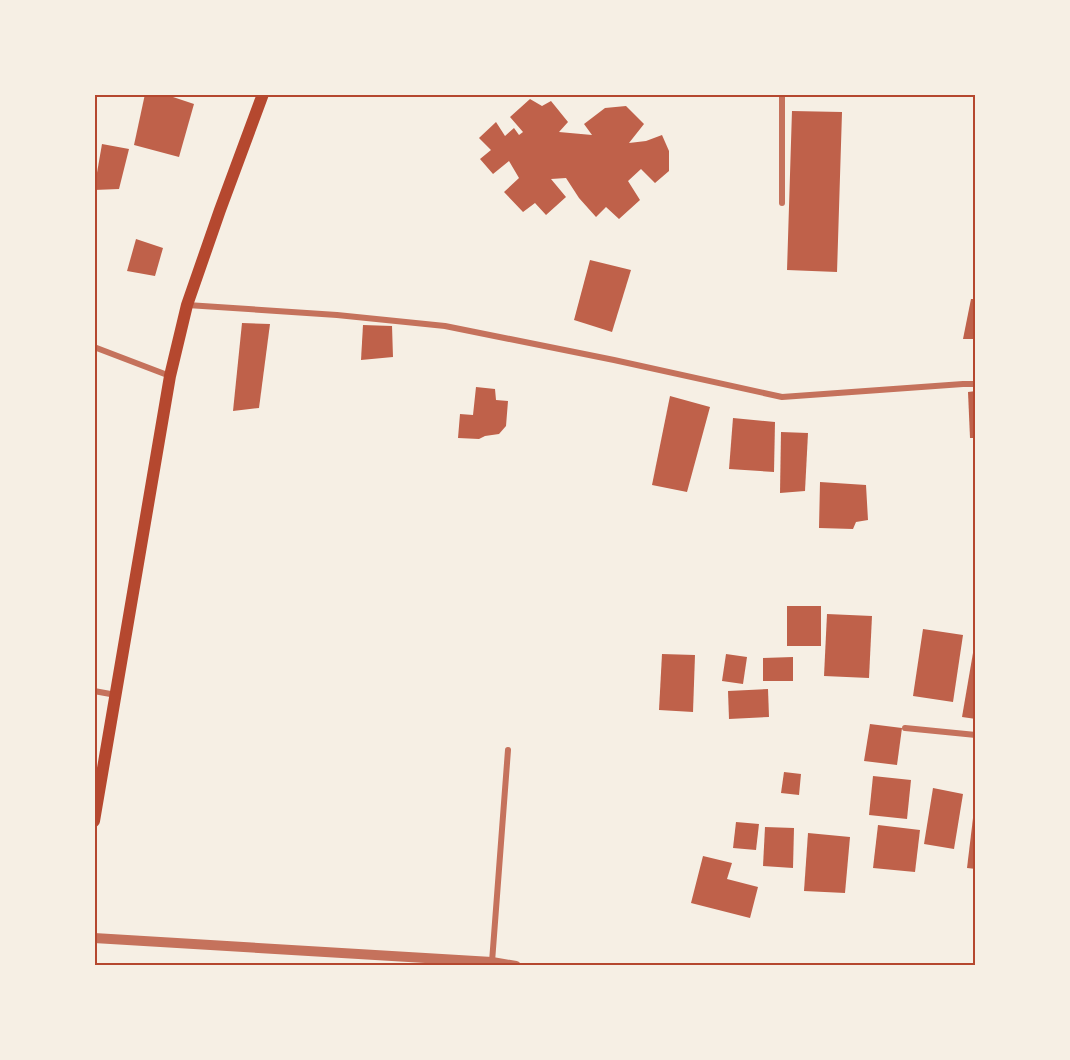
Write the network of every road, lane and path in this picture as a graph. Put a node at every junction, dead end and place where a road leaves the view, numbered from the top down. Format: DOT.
graph roads {
  1 [pos="263,94"];
  2 [pos="782,94"];
  3 [pos="782,203"];
  4 [pos="187,305"];
  5 [pos="94,347"];
  6 [pos="170,376"];
  7 [pos="975,384"];
  8 [pos="94,691"];
  9 [pos="116,695"];
  10 [pos="905,728"];
  11 [pos="975,735"];
  12 [pos="508,750"];
  13 [pos="94,821"];
  14 [pos="94,938"];
  15 [pos="492,962"];
  16 [pos="516,966"];
  1 -- 4 [label="main road"];
  2 -- 3 [label="street"];
  4 -- 6 [label="main road"];
  4 -- 7 [label="street"];
  5 -- 6 [label="street"];
  6 -- 9 [label="main road"];
  8 -- 9 [label="street"];
  9 -- 13 [label="main road"];
  10 -- 11 [label="street"];
  12 -- 15 [label="street"];
  14 -- 15 [label="street"];
  15 -- 16 [label="street"];
}
